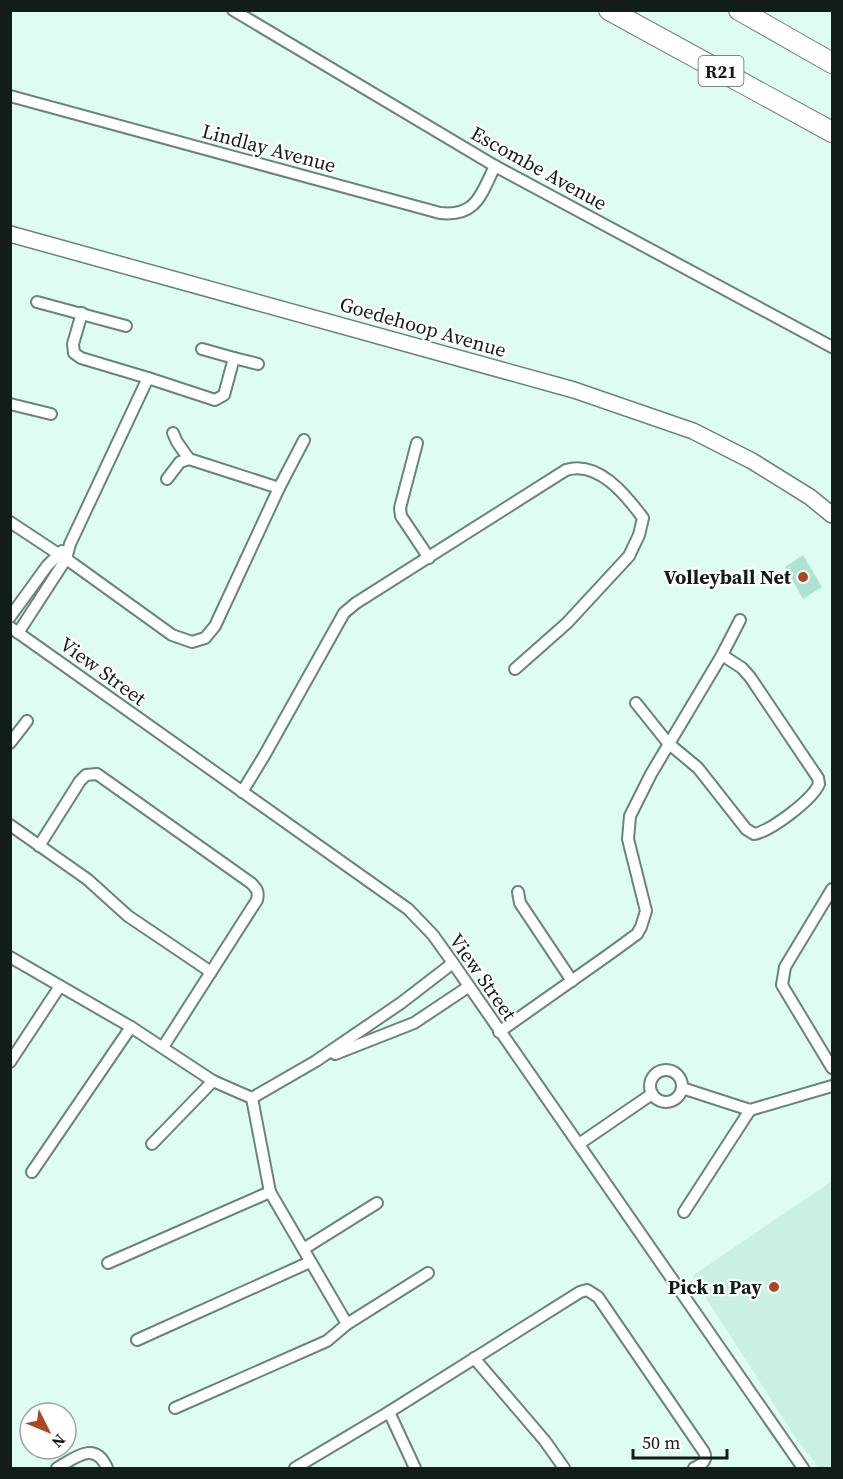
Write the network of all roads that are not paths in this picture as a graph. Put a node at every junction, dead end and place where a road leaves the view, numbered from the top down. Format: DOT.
graph roads {
  1 [pos="233,10"];
  2 [pos="609,10"];
  3 [pos="739,10"];
  4 [pos="832,63"];
  5 [pos="10,96"];
  6 [pos="832,132"];
  7 [pos="495,166"];
  8 [pos="10,234"];
  9 [pos="37,302"];
  10 [pos="82,313"];
  11 [pos="126,326"];
  12 [pos="832,347"];
  13 [pos="202,349"];
  14 [pos="234,358"];
  15 [pos="258,364"];
  16 [pos="147,378"];
  17 [pos="10,404"];
  18 [pos="51,414"];
  19 [pos="173,433"];
  20 [pos="304,440"];
  21 [pos="417,443"];
  22 [pos="189,459"];
  23 [pos="166,479"];
  24 [pos="279,488"];
  25 [pos="832,515"];
  26 [pos="10,522"];
  27 [pos="63,557"];
  28 [pos="429,558"];
  29 [pos="10,617"];
  30 [pos="741,620"];
  31 [pos="14,630"];
  32 [pos="722,655"];
  33 [pos="515,669"];
  34 [pos="636,703"];
  35 [pos="27,721"];
  36 [pos="10,743"];
  37 [pos="668,743"];
  38 [pos="242,792"];
  39 [pos="10,825"];
  40 [pos="39,846"];
  41 [pos="832,889"];
  42 [pos="518,892"];
  43 [pos="10,957"];
  44 [pos="453,963"];
  45 [pos="211,972"];
  46 [pos="572,981"];
  47 [pos="60,986"];
  48 [pos="468,987"];
  49 [pos="131,1027"];
  50 [pos="499,1032"];
  51 [pos="163,1047"];
  52 [pos="316,1061"];
  53 [pos="10,1062"];
  54 [pos="832,1068"];
  55 [pos="213,1081"];
  56 [pos="832,1086"];
  57 [pos="682,1088"];
  58 [pos="652,1094"];
  59 [pos="252,1098"];
  60 [pos="750,1110"];
  61 [pos="152,1144"];
  62 [pos="579,1144"];
  63 [pos="32,1172"];
  64 [pos="270,1192"];
  65 [pos="377,1203"];
  66 [pos="684,1212"];
  67 [pos="304,1248"];
  68 [pos="310,1262"];
  69 [pos="108,1263"];
  70 [pos="428,1273"];
  71 [pos="347,1324"];
  72 [pos="137,1340"];
  73 [pos="474,1358"];
  74 [pos="175,1408"];
  75 [pos="389,1412"];
  76 [pos="309,1465"];
  77 [pos="57,1468"];
  78 [pos="107,1468"];
  79 [pos="296,1468"];
  80 [pos="415,1468"];
  81 [pos="564,1468"];
  82 [pos="694,1468"];
  83 [pos="803,1468"];
  1 -- 7 [label="street, Escombe Avenue"];
  2 -- 6 [label="highway, R21"];
  3 -- 4 [label="highway"];
  5 -- 7 [label="street, Lindlay Avenue"];
  7 -- 12 [label="street, Escombe Avenue"];
  8 -- 25 [label="main road, Goedehoop Avenue"];
  9 -- 10 [label="street"];
  10 -- 11 [label="street"];
  10 -- 16 [label="street"];
  13 -- 14 [label="street"];
  14 -- 15 [label="street"];
  14 -- 16 [label="street"];
  16 -- 27 [label="street"];
  17 -- 18 [label="street"];
  19 -- 22 [label="street"];
  20 -- 24 [label="street"];
  21 -- 28 [label="street"];
  22 -- 23 [label="street"];
  22 -- 24 [label="street"];
  24 -- 27 [label="street"];
  26 -- 27 [label="street"];
  27 -- 29 [label="street"];
  27 -- 31 [label="street"];
  28 -- 33 [label="street"];
  28 -- 38 [label="street"];
  30 -- 32 [label="street"];
  31 -- 38 [label="street, View Street"];
  32 -- 37 [label="street"];
  32 -- 37 [label="street"];
  34 -- 37 [label="street"];
  35 -- 36 [label="street"];
  37 -- 46 [label="street"];
  38 -- 44 [label="street, View Street"];
  39 -- 40 [label="street"];
  40 -- 45 [label="street"];
  40 -- 45 [label="street"];
  41 -- 54 [label="street"];
  42 -- 46 [label="street"];
  43 -- 47 [label="street"];
  44 -- 48 [label="street, View Street"];
  44 -- 52 [label="street"];
  45 -- 51 [label="street"];
  46 -- 50 [label="street"];
  47 -- 49 [label="street"];
  47 -- 53 [label="street"];
  48 -- 50 [label="street, View Street"];
  48 -- 52 [label="street"];
  49 -- 51 [label="street"];
  49 -- 63 [label="street"];
  50 -- 62 [label="street, View Street"];
  51 -- 55 [label="street"];
  52 -- 59 [label="street"];
  55 -- 59 [label="street"];
  55 -- 61 [label="street"];
  56 -- 60 [label="street"];
  57 -- 58 [label="street"];
  57 -- 58 [label="street"];
  57 -- 60 [label="street"];
  58 -- 62 [label="street"];
  59 -- 64 [label="street"];
  60 -- 66 [label="street"];
  62 -- 83 [label="street, View Street"];
  64 -- 67 [label="street"];
  64 -- 69 [label="street"];
  65 -- 67 [label="street"];
  67 -- 68 [label="street"];
  68 -- 71 [label="street"];
  68 -- 72 [label="street"];
  70 -- 71 [label="street"];
  71 -- 74 [label="street"];
  73 -- 75 [label="street"];
  73 -- 81 [label="street"];
  73 -- 82 [label="street"];
  75 -- 76 [label="street"];
  75 -- 80 [label="street"];
  76 -- 79 [label="street"];
  77 -- 78 [label="street"];
}
